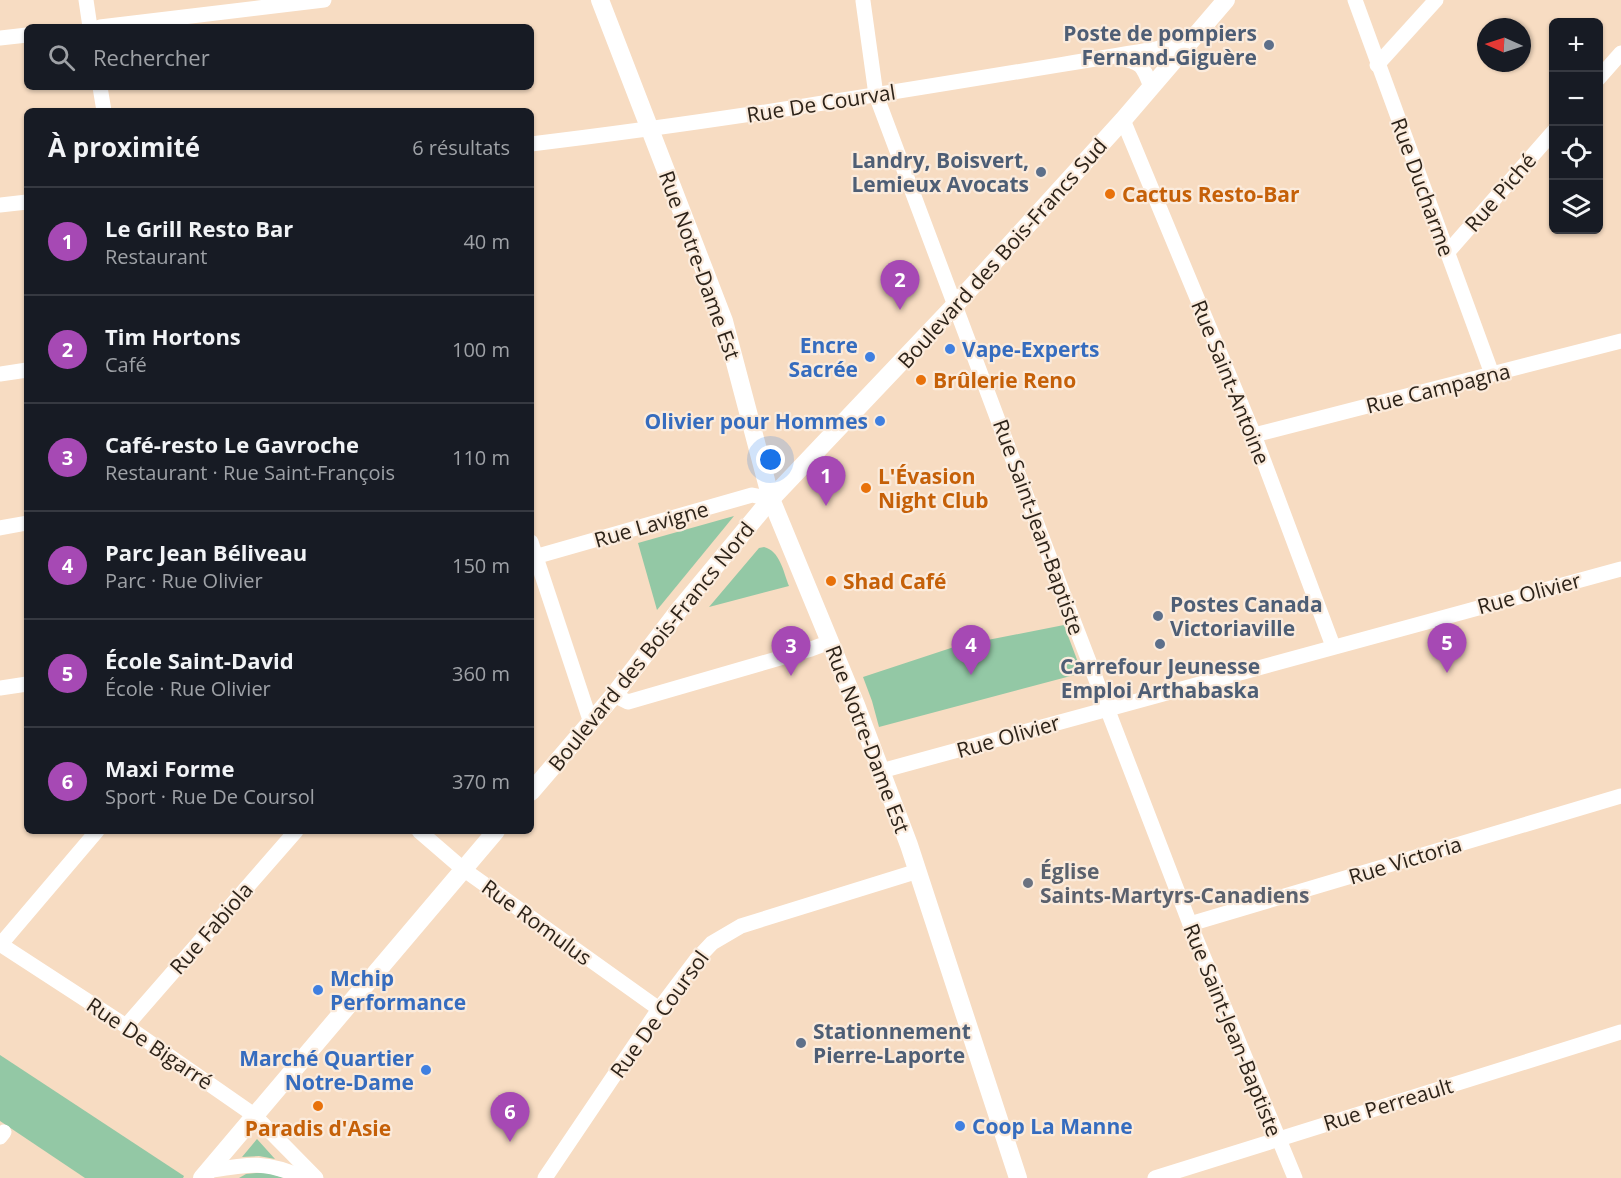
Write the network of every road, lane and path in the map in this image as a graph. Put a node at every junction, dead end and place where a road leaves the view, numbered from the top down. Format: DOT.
graph roads {
  1 [pos="86,0"];
  2 [pos="324,0"];
  3 [pos="600,0"];
  4 [pos="1226,0"];
  5 [pos="1355,0"];
  6 [pos="1436,0"];
  7 [pos="862,1"];
  8 [pos="90,24"];
  9 [pos="125,24"];
  10 [pos="24,35"];
  11 [pos="0,38"];
  12 [pos="1193,38"];
  13 [pos="1621,53"];
  14 [pos="1110,56"];
  15 [pos="1377,65"];
  16 [pos="1603,74"];
  17 [pos="1151,87"];
  18 [pos="100,90"];
  19 [pos="876,94"];
  20 [pos="104,108"];
  21 [pos="1123,120"];
  22 [pos="650,130"];
  23 [pos="1549,136"];
  24 [pos="534,144"];
  25 [pos="24,202"];
  26 [pos="0,205"];
  27 [pos="1447,253"];
  28 [pos="956,304"];
  29 [pos="1621,341"];
  30 [pos="24,370"];
  31 [pos="0,374"];
  32 [pos="1492,374"];
  33 [pos="1254,435"];
  34 [pos="771,499"];
  35 [pos="24,524"];
  36 [pos="0,528"];
  37 [pos="534,553"];
  38 [pos="534,556"];
  39 [pos="1621,568"];
  40 [pos="830,642"];
  41 [pos="1333,646"];
  42 [pos="24,684"];
  43 [pos="0,688"];
  44 [pos="614,695"];
  45 [pos="1108,708"];
  46 [pos="591,723"];
  47 [pos="881,771"];
  48 [pos="534,789"];
  49 [pos="1621,796"];
  50 [pos="94,834"];
  51 [pos="293,834"];
  52 [pos="422,834"];
  53 [pos="493,834"];
  54 [pos="463,869"];
  55 [pos="918,871"];
  56 [pos="1190,924"];
  57 [pos="0,944"];
  58 [pos="658,1009"];
  59 [pos="126,1026"];
  60 [pos="1621,1032"];
  61 [pos="254,1115"];
  62 [pos="1277,1139"];
  63 [pos="204,1175"];
  64 [pos="304,1178"];
  65 [pos="316,1178"];
  66 [pos="545,1178"];
  67 [pos="1018,1178"];
  68 [pos="1155,1178"];
  69 [pos="1295,1178"];
  1 -- 8 [label="street"];
  2 -- 9 [label="street"];
  3 -- 22 [label="street, Rue Notre-Dame Est"];
  4 -- 12 [label="street, Boulevard des Bois-Francs Sud"];
  5 -- 15 [label="street, Rue Ducharme"];
  6 -- 15 [label="street"];
  7 -- 19 [label="street, Rue Saint-Jean-Baptiste"];
  10 -- 11 [label="street"];
  12 -- 14 [label="street, Rue De Courval"];
  12 -- 17 [label="street, Boulevard des Bois-Francs Sud"];
  13 -- 16 [label="street"];
  14 -- 17 [label="street, Rue De Courval"];
  14 -- 19 [label="street, Rue De Courval"];
  15 -- 27 [label="street, Rue Ducharme"];
  17 -- 21 [label="street, Boulevard des Bois-Francs Sud"];
  18 -- 20 [label="street"];
  19 -- 22 [label="street, Rue De Courval"];
  19 -- 28 [label="street, Rue Saint-Jean-Baptiste"];
  21 -- 28 [label="street, Boulevard des Bois-Francs Sud"];
  21 -- 33 [label="street, Rue Saint-Antoine"];
  22 -- 24 [label="street, Rue De Courval"];
  22 -- 34 [label="street, Rue Notre-Dame Est"];
  23 -- 27 [label="street, Rue Piché"];
  25 -- 26 [label="street"];
  27 -- 32 [label="street, Rue Ducharme"];
  28 -- 34 [label="street, Boulevard des Bois-Francs Sud"];
  28 -- 45 [label="street, Rue Saint-Jean-Baptiste"];
  29 -- 32 [label="street, Rue Campagna"];
  30 -- 31 [label="street"];
  32 -- 33 [label="street, Rue Campagna"];
  33 -- 41 [label="street, Rue Saint-Antoine"];
  34 -- 37 [label="street, Rue Lavigne"];
  34 -- 40 [label="street, Rue Notre-Dame Est"];
  34 -- 44 [label="street, Boulevard des Bois-Francs Nord"];
  35 -- 36 [label="street"];
  38 -- 46 [label="street"];
  39 -- 41 [label="street, Rue Olivier"];
  40 -- 44 [label="street"];
  40 -- 47 [label="street, Rue Notre-Dame Est"];
  41 -- 45 [label="street, Rue Olivier"];
  42 -- 43 [label="street"];
  44 -- 46 [label="street, Boulevard des Bois-Francs Nord"];
  45 -- 47 [label="street, Rue Olivier"];
  45 -- 56 [label="street, Rue Saint-Jean-Baptiste"];
  46 -- 48 [label="street, Boulevard des Bois-Francs Nord"];
  47 -- 55 [label="street, Rue Notre-Dame Est"];
  49 -- 56 [label="street, Rue Victoria"];
  50 -- 57 [label="street"];
  51 -- 59 [label="street, Rue Fabiola"];
  52 -- 54 [label="street, Rue Romulus"];
  53 -- 54 [label="street"];
  54 -- 58 [label="street, Rue Romulus"];
  54 -- 61 [label="street"];
  55 -- 58 [label="street, Rue De Coursol"];
  55 -- 67 [label="street, Rue Notre-Dame Est"];
  56 -- 62 [label="street, Rue Saint-Jean-Baptiste"];
  57 -- 59 [label="street, Rue De Bigarré"];
  58 -- 66 [label="street, Rue De Coursol"];
  59 -- 61 [label="street, Rue De Bigarré"];
  60 -- 62 [label="street, Rue Perreault"];
  61 -- 63 [label="street"];
  61 -- 65 [label="street, Rue De Bigarré"];
  62 -- 68 [label="street, Rue Perreault"];
  62 -- 69 [label="street, Rue Saint-Jean-Baptiste"];
  63 -- 64 [label="street"];
}
